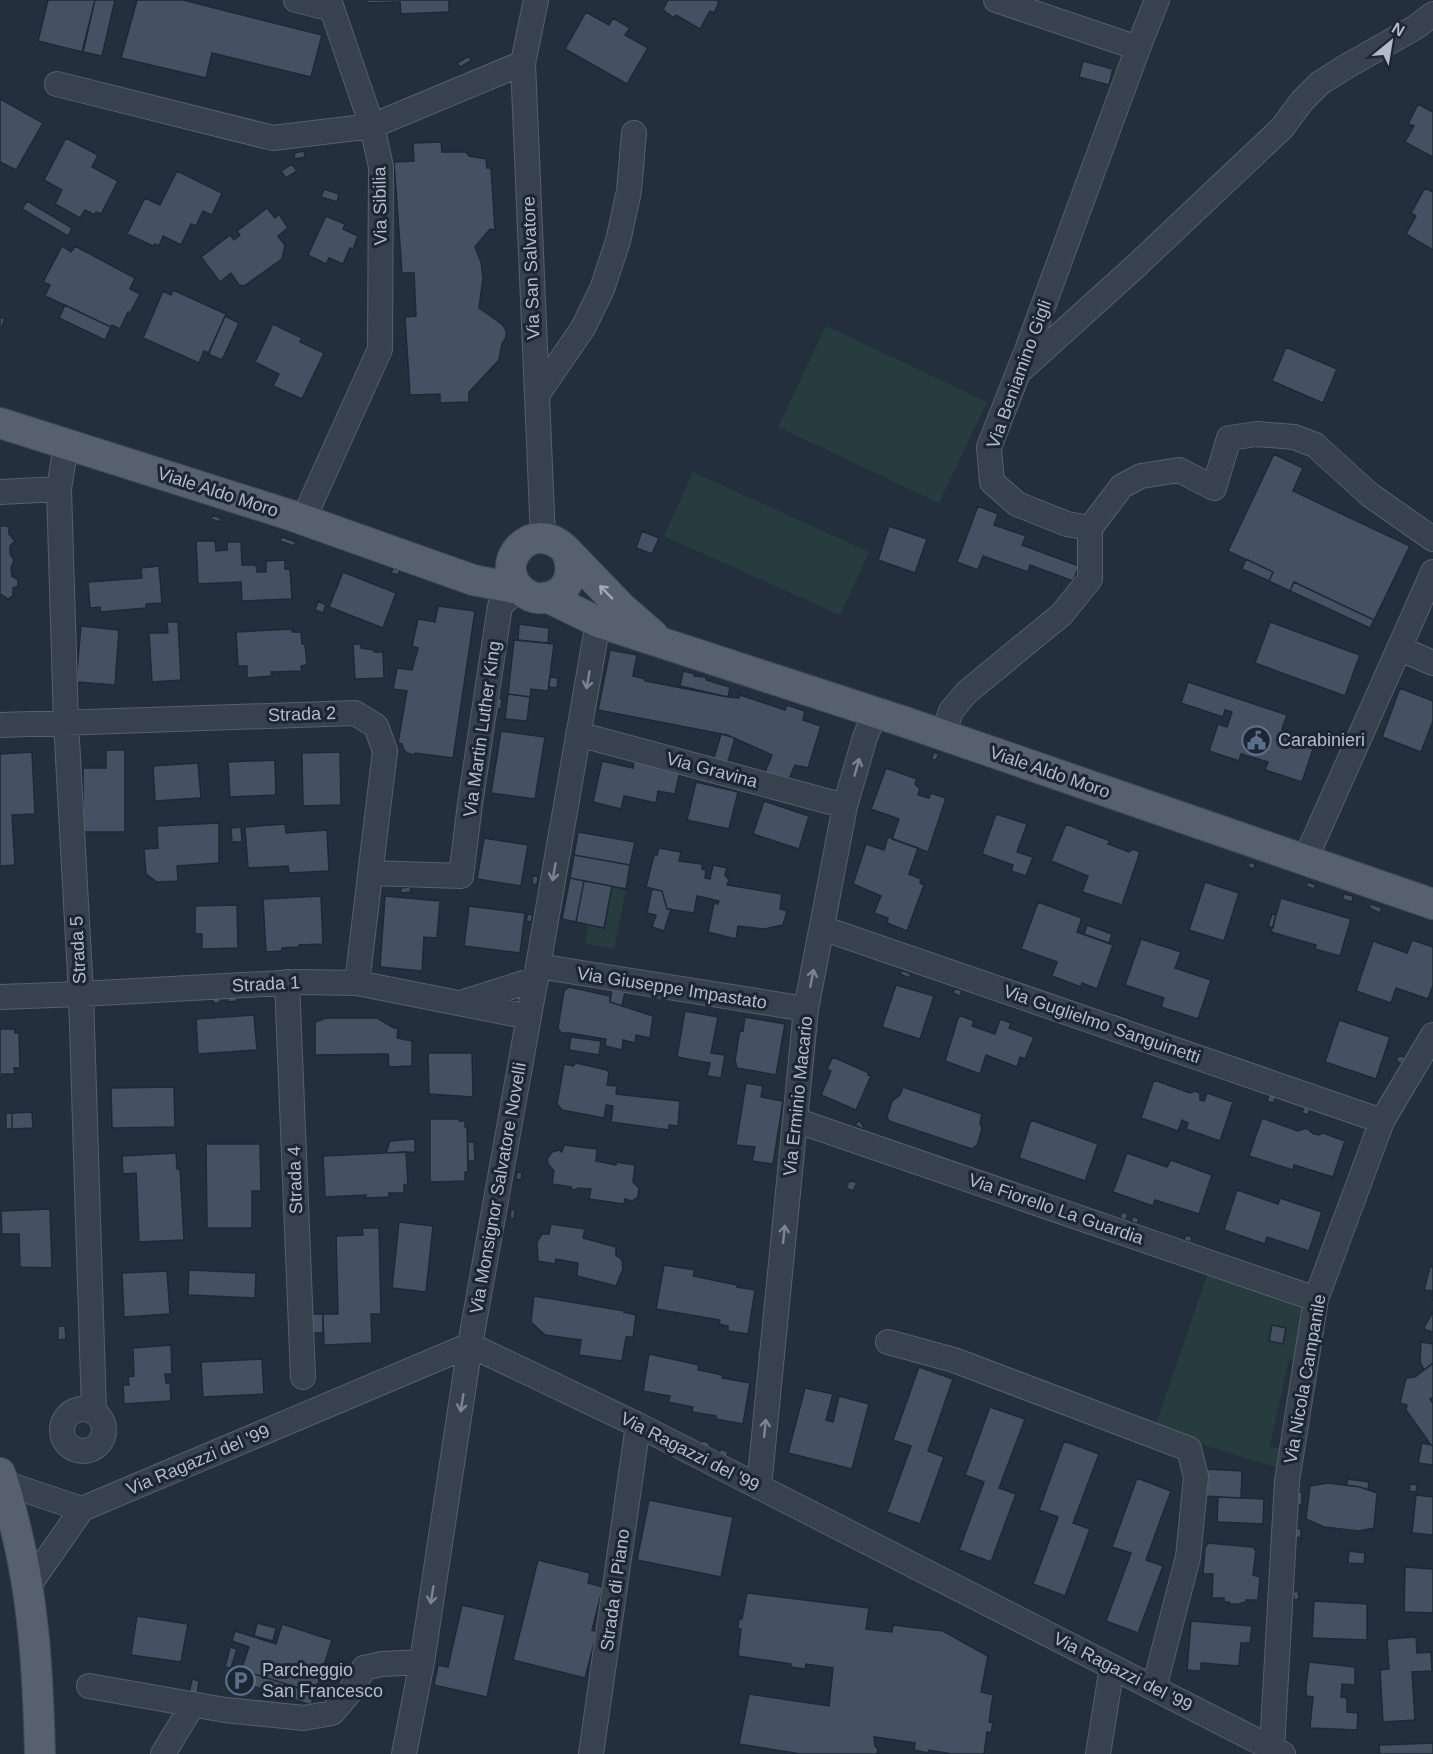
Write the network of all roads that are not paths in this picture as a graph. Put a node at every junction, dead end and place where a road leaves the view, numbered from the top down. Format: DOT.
graph roads {
  1 [pos="296,0"];
  2 [pos="536,0"];
  3 [pos="996,0"];
  4 [pos="1157,0"];
  5 [pos="331,5"];
  6 [pos="1433,14"];
  7 [pos="1138,48"];
  8 [pos="523,63"];
  9 [pos="57,84"];
  10 [pos="372,126"];
  11 [pos="634,134"];
  12 [pos="1018,371"];
  13 [pos="537,395"];
  14 [pos="0,423"];
  15 [pos="66,444"];
  16 [pos="59,489"];
  17 [pos="0,492"];
  18 [pos="303,520"];
  19 [pos="1090,528"];
  20 [pos="1433,539"];
  21 [pos="554,544"];
  22 [pos="515,552"];
  23 [pos="434,567"];
  24 [pos="1433,572"];
  25 [pos="519,589"];
  26 [pos="549,598"];
  27 [pos="598,622"];
  28 [pos="665,645"];
  29 [pos="1399,648"];
  30 [pos="1433,663"];
  31 [pos="875,713"];
  32 [pos="66,722"];
  33 [pos="0,725"];
  34 [pos="578,735"];
  35 [pos="943,735"];
  36 [pos="845,806"];
  37 [pos="1305,860"];
  38 [pos="370,873"];
  39 [pos="1433,904"];
  40 [pos="822,927"];
  41 [pos="537,973"];
  42 [pos="287,982"];
  43 [pos="357,983"];
  44 [pos="81,994"];
  45 [pos="0,997"];
  46 [pos="461,1004"];
  47 [pos="806,1009"];
  48 [pos="529,1017"];
  49 [pos="1433,1035"];
  50 [pos="795,1119"];
  51 [pos="1382,1121"];
  52 [pos="1316,1299"];
  53 [pos="888,1342"];
  54 [pos="470,1345"];
  55 [pos="303,1377"];
  56 [pos="94,1412"];
  57 [pos="638,1425"];
  58 [pos="2,1478"];
  59 [pos="759,1487"];
  60 [pos="82,1509"];
  61 [pos="27,1588"];
  62 [pos="422,1662"];
  63 [pos="1113,1666"];
  64 [pos="89,1686"];
  65 [pos="1154,1688"];
  66 [pos="193,1704"];
  67 [pos="1277,1751"];
  68 [pos="40,1754"];
  69 [pos="163,1754"];
  70 [pos="404,1754"];
  71 [pos="591,1754"];
  72 [pos="1098,1754"];
  1 -- 5 [label="street"];
  2 -- 8 [label="street, Via San Salvatore"];
  3 -- 7 [label="street"];
  4 -- 7 [label="street, Via Beniamino Gigli"];
  5 -- 10 [label="street, Via Sibilia"];
  6 -- 12 [label="street"];
  7 -- 12 [label="street, Via Beniamino Gigli"];
  8 -- 10 [label="street"];
  8 -- 13 [label="street, Via San Salvatore"];
  9 -- 10 [label="street"];
  10 -- 18 [label="street, Via Sibilia"];
  11 -- 13 [label="street"];
  12 -- 19 [label="street, Via Beniamino Gigli"];
  13 -- 21 [label="street, Via San Salvatore"];
  14 -- 15 [label="main road, Viale Aldo Moro"];
  15 -- 16 [label="street, Strada 5"];
  15 -- 18 [label="main road, Viale Aldo Moro"];
  16 -- 17 [label="street"];
  16 -- 32 [label="street, Strada 5"];
  18 -- 23 [label="main road, Viale Aldo Moro"];
  19 -- 20 [label="street"];
  19 -- 35 [label="street"];
  21 -- 22 [label="main road, Viale Aldo Moro"];
  21 -- 26 [label="main road"];
  28 -- 21 [label="main road, Viale Aldo Moro, one-way"];
  22 -- 23 [label="main road, Viale Aldo Moro"];
  22 -- 25 [label="main road"];
  23 -- 25 [label="main road, Viale Aldo Moro"];
  24 -- 29 [label="street"];
  25 -- 26 [label="main road, Viale Aldo Moro"];
  25 -- 38 [label="street, Via Martin Luther King"];
  26 -- 27 [label="main road, Viale Aldo Moro"];
  27 -- 28 [label="main road, Viale Aldo Moro"];
  27 -- 34 [label="street, Via Monsignor Salvatore Novelli, one-way"];
  28 -- 31 [label="main road, Viale Aldo Moro"];
  29 -- 30 [label="street"];
  29 -- 37 [label="street"];
  31 -- 35 [label="main road, Viale Aldo Moro"];
  36 -- 31 [label="street, Via Erminio Macario, one-way"];
  32 -- 33 [label="street, Strada 2"];
  32 -- 38 [label="street, Strada 2"];
  32 -- 44 [label="street, Strada 5"];
  34 -- 36 [label="street, Via Gravina"];
  34 -- 41 [label="street, Via Monsignor Salvatore Novelli, one-way"];
  35 -- 37 [label="main road, Viale Aldo Moro"];
  36 -- 40 [label="street, Via Erminio Macario"];
  37 -- 39 [label="main road, Viale Aldo Moro"];
  38 -- 43 [label="street, Strada 2"];
  47 -- 40 [label="street, Via Erminio Macario, one-way"];
  40 -- 51 [label="street, Via Guglielmo Sanguinetti"];
  41 -- 46 [label="street"];
  41 -- 47 [label="street, Via Giuseppe Impastato"];
  41 -- 48 [label="street, Via Monsignor Salvatore Novelli"];
  42 -- 43 [label="street, Strada 1"];
  42 -- 44 [label="street, Strada 1"];
  42 -- 55 [label="street, Strada 4"];
  43 -- 46 [label="street, Strada 1"];
  44 -- 45 [label="street, Strada 1"];
  44 -- 56 [label="street, Strada 5"];
  46 -- 48 [label="street, Strada 1"];
  47 -- 50 [label="street, Via Erminio Macario"];
  48 -- 54 [label="street, Via Monsignor Salvatore Novelli"];
  49 -- 51 [label="street, Via Nicola Campanile"];
  50 -- 52 [label="street, Via Fiorello La Guardia"];
  59 -- 50 [label="street, Via Erminio Macario, one-way"];
  51 -- 52 [label="street, Via Nicola Campanile"];
  52 -- 67 [label="street, Via Nicola Campanile"];
  53 -- 65 [label="street"];
  54 -- 57 [label="street, Via Ragazzi del '99"];
  54 -- 60 [label="street, Via Ragazzi del '99"];
  54 -- 62 [label="street, Via Monsignor Salvatore Novelli, one-way"];
  57 -- 59 [label="street, Via Ragazzi del '99"];
  57 -- 71 [label="street, Strada di Piano"];
  58 -- 60 [label="street"];
  58 -- 61 [label="main road"];
  59 -- 63 [label="street, Via Ragazzi del '99"];
  60 -- 61 [label="street"];
  61 -- 68 [label="main road"];
  62 -- 66 [label="street"];
  62 -- 70 [label="street, Via Monsignor Salvatore Novelli"];
  63 -- 65 [label="street, Via Ragazzi del '99"];
  63 -- 72 [label="street"];
  64 -- 66 [label="street"];
  65 -- 67 [label="street, Via Ragazzi del '99"];
  66 -- 69 [label="street"];
}
